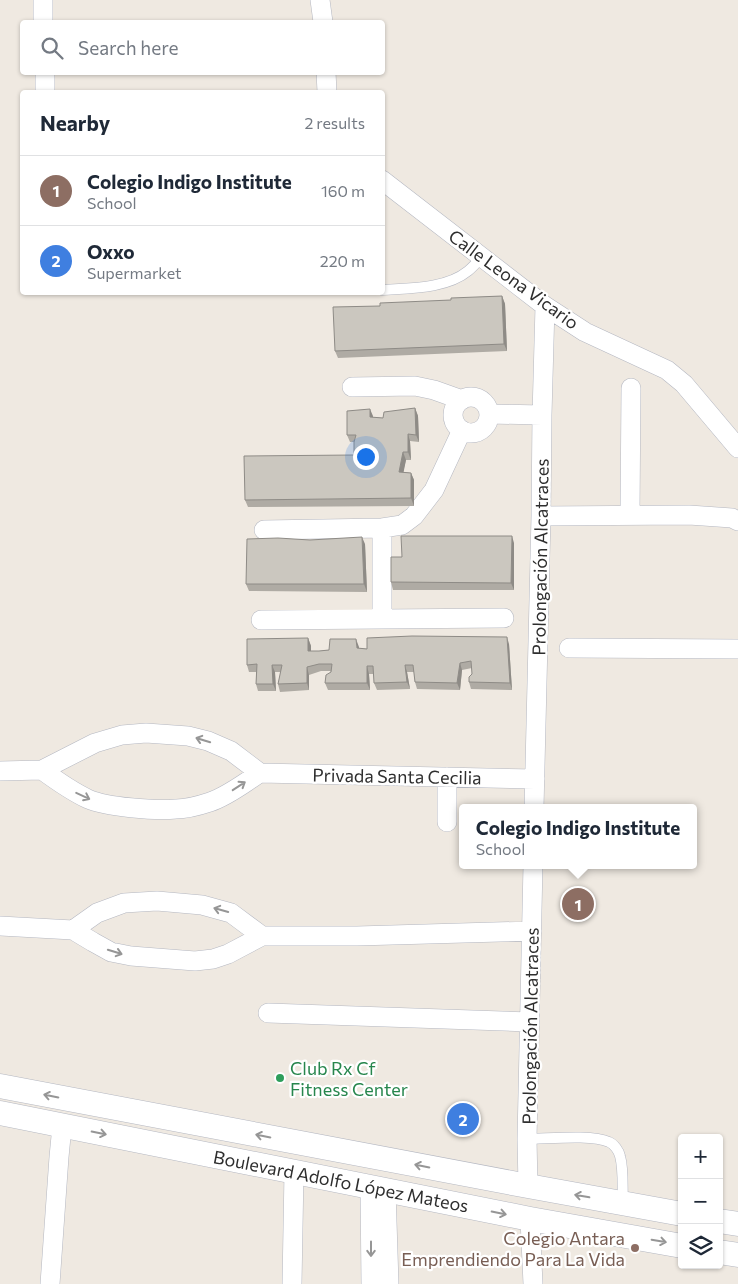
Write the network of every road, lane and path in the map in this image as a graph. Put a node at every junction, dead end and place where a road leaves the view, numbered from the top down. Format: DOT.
graph roads {
  1 [pos="43,0"];
  2 [pos="320,0"];
  3 [pos="43,20"];
  4 [pos="323,20"];
  5 [pos="45,75"];
  6 [pos="326,75"];
  7 [pos="45,90"];
  8 [pos="327,90"];
  9 [pos="385,182"];
  10 [pos="482,257"];
  11 [pos="385,290"];
  12 [pos="545,306"];
  13 [pos="352,387"];
  14 [pos="631,388"];
  15 [pos="462,400"];
  16 [pos="489,414"];
  17 [pos="542,415"];
  18 [pos="462,430"];
  19 [pos="738,448"];
  20 [pos="630,515"];
  21 [pos="541,516"];
  22 [pos="738,521"];
  23 [pos="382,528"];
  24 [pos="264,530"];
  25 [pos="504,618"];
  26 [pos="262,620"];
  27 [pos="382,620"];
  28 [pos="570,648"];
  29 [pos="738,649"];
  30 [pos="42,770"];
  31 [pos="0,771"];
  32 [pos="260,773"];
  33 [pos="447,777"];
  34 [pos="535,779"];
  35 [pos="534,804"];
  36 [pos="447,822"];
  37 [pos="533,869"];
  38 [pos="0,926"];
  39 [pos="72,930"];
  40 [pos="532,932"];
  41 [pos="262,936"];
  42 [pos="268,1013"];
  43 [pos="530,1022"];
  44 [pos="0,1086"];
  45 [pos="0,1113"];
  46 [pos="62,1126"];
  47 [pos="527,1139"];
  48 [pos="294,1172"];
  49 [pos="528,1186"];
  50 [pos="378,1189"];
  51 [pos="623,1203"];
  52 [pos="678,1213"];
  53 [pos="530,1219"];
  54 [pos="723,1222"];
  55 [pos="738,1224"];
  56 [pos="678,1245"];
  57 [pos="723,1253"];
  58 [pos="738,1256"];
  59 [pos="50,1284"];
  60 [pos="292,1284"];
  61 [pos="371,1284"];
  62 [pos="389,1284"];
  63 [pos="533,1284"];
  1 -- 3 [label="street"];
  2 -- 4 [label="street"];
  5 -- 7 [label="street"];
  6 -- 8 [label="street"];
  9 -- 10 [label="street, Calle Leona Vicario"];
  10 -- 11 [label="lane"];
  10 -- 12 [label="street, Calle Leona Vicario"];
  12 -- 17 [label="street, Prolongación Alcatraces"];
  12 -- 19 [label="street, Calle Leona Vicario"];
  13 -- 15 [label="street"];
  14 -- 20 [label="street"];
  15 -- 16 [label="street"];
  15 -- 18 [label="street"];
  16 -- 17 [label="street"];
  16 -- 18 [label="street"];
  17 -- 21 [label="street, Prolongación Alcatraces"];
  18 -- 23 [label="street"];
  20 -- 21 [label="street"];
  20 -- 22 [label="street"];
  21 -- 34 [label="street, Prolongación Alcatraces"];
  23 -- 24 [label="street"];
  23 -- 27 [label="street"];
  25 -- 27 [label="street"];
  26 -- 27 [label="street"];
  28 -- 29 [label="street"];
  30 -- 31 [label="street"];
  32 -- 30 [label="street, one-way"];
  30 -- 32 [label="street, one-way"];
  32 -- 33 [label="street, Privada Santa Cecilia"];
  33 -- 34 [label="street, Privada Santa Cecilia"];
  33 -- 36 [label="street"];
  34 -- 35 [label="street, Prolongación Alcatraces"];
  37 -- 40 [label="street, Prolongación Alcatraces"];
  38 -- 39 [label="street"];
  39 -- 41 [label="street, one-way"];
  41 -- 39 [label="street, one-way"];
  40 -- 41 [label="street"];
  40 -- 43 [label="street, Prolongación Alcatraces"];
  42 -- 43 [label="street"];
  43 -- 47 [label="street, Prolongación Alcatraces"];
  49 -- 44 [label="street, Boulevard Adolfo López Mateos, one-way"];
  45 -- 46 [label="street, Boulevard Adolfo López Mateos"];
  46 -- 48 [label="street, Boulevard Adolfo López Mateos, one-way"];
  46 -- 59 [label="street"];
  47 -- 49 [label="street, Prolongación Alcatraces"];
  47 -- 51 [label="lane"];
  48 -- 50 [label="street, Boulevard Adolfo López Mateos"];
  48 -- 60 [label="street"];
  51 -- 49 [label="street, Boulevard Adolfo López Mateos, one-way"];
  50 -- 53 [label="street, Boulevard Adolfo López Mateos, one-way"];
  50 -- 61 [label="street, one-way"];
  50 -- 62 [label="street"];
  51 -- 52 [label="street, Boulevard Adolfo López Mateos"];
  53 -- 56 [label="street, Boulevard Adolfo López Mateos, one-way"];
  53 -- 63 [label="street"];
  54 -- 55 [label="street"];
  57 -- 58 [label="street"];
}
